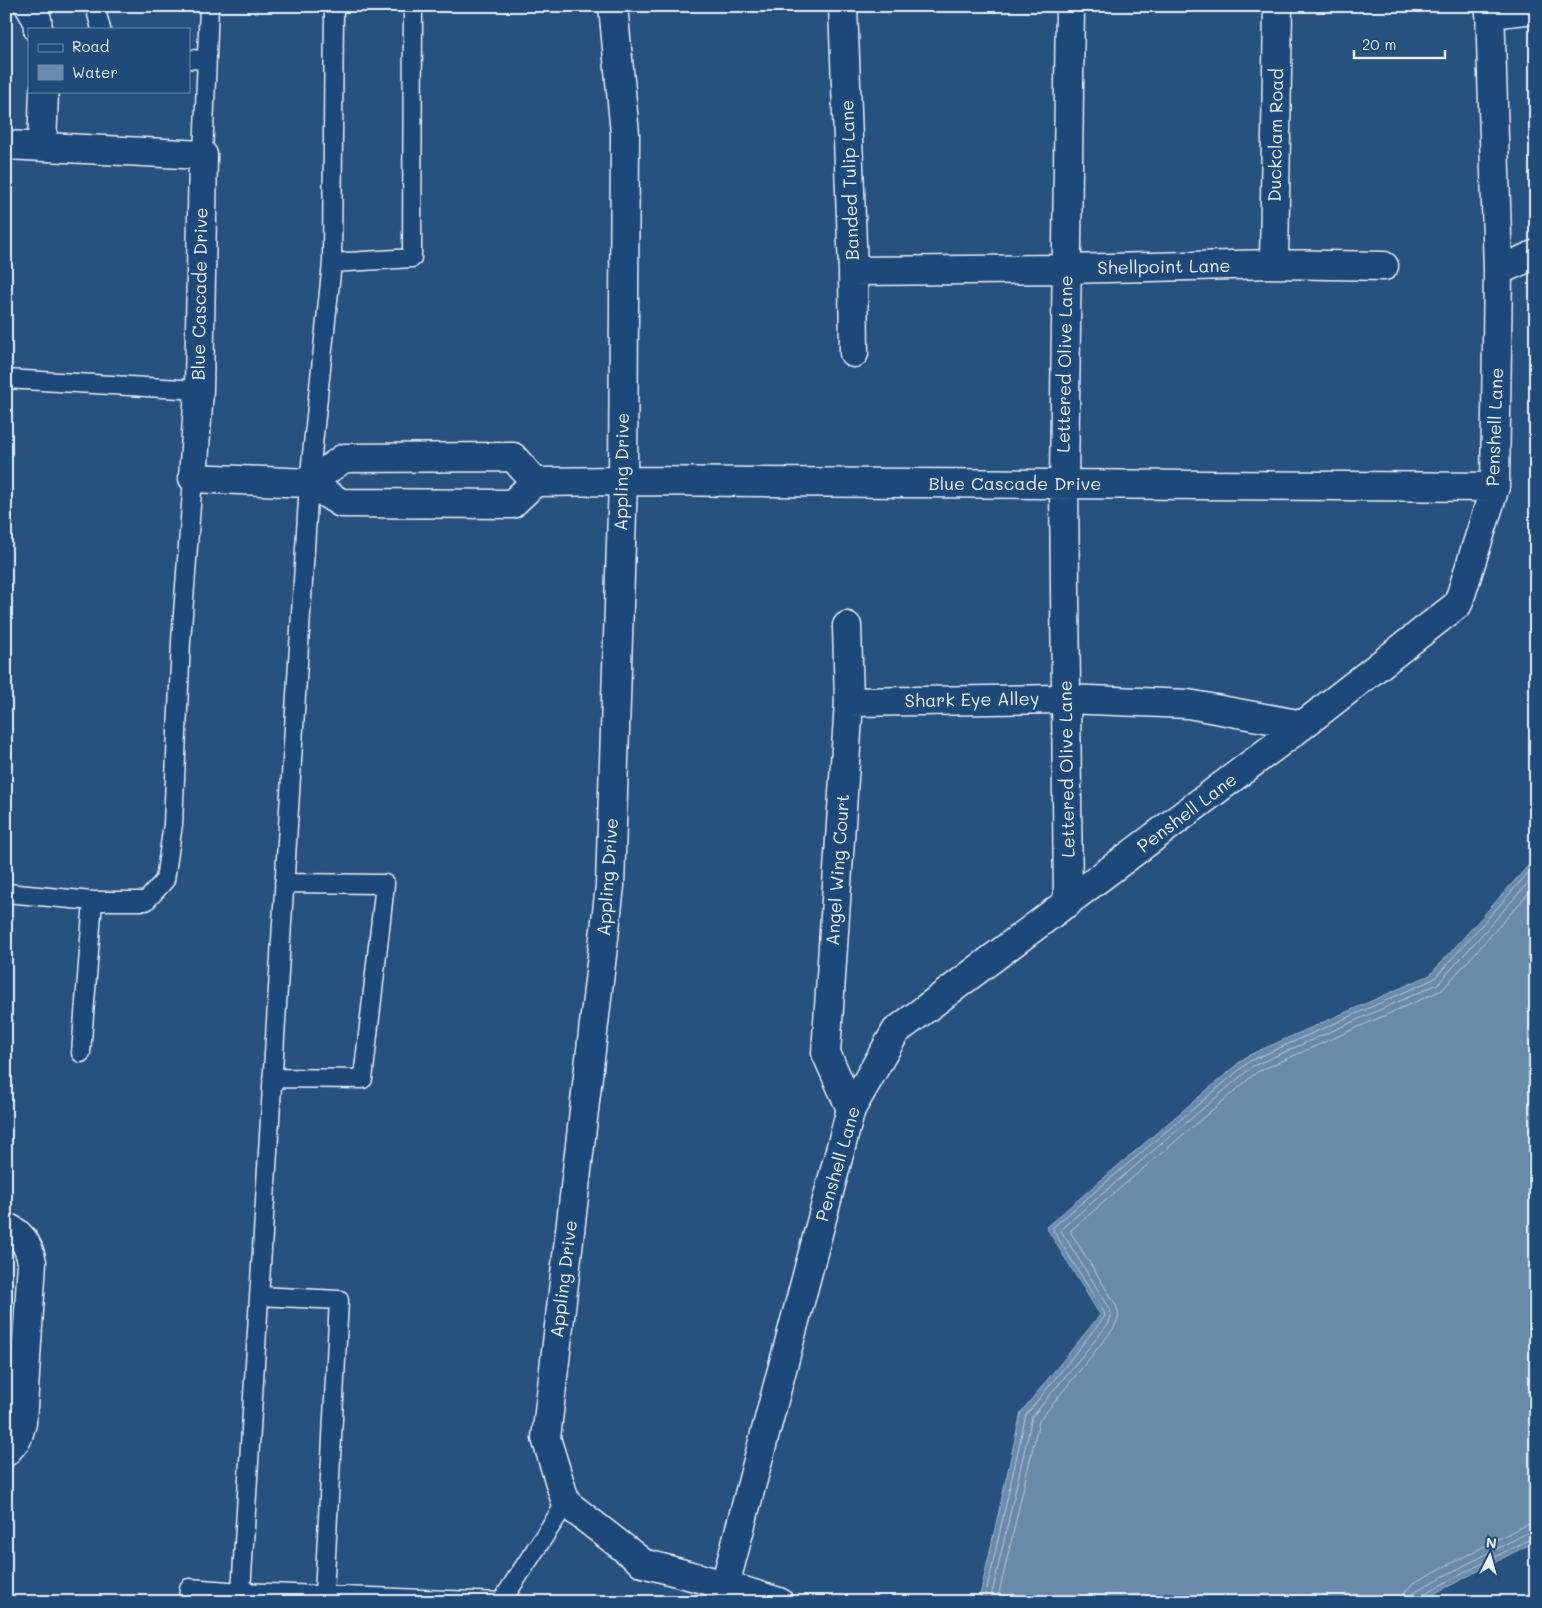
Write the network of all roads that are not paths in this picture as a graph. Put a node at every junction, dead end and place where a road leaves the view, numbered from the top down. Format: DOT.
graph roads {
  1 [pos="29,6"];
  2 [pos="95,6"];
  3 [pos="209,6"];
  4 [pos="334,6"];
  5 [pos="413,6"];
  6 [pos="613,6"];
  7 [pos="843,6"];
  8 [pos="1070,6"];
  9 [pos="1278,6"];
  10 [pos="1536,9"];
  11 [pos="1490,10"];
  12 [pos="38,28"];
  13 [pos="101,28"];
  14 [pos="190,59"];
  15 [pos="207,60"];
  16 [pos="44,92"];
  17 [pos="6,145"];
  18 [pos="42,147"];
  19 [pos="203,155"];
  20 [pos="1536,254"];
  21 [pos="332,264"];
  22 [pos="1274,264"];
  23 [pos="1384,266"];
  24 [pos="1067,269"];
  25 [pos="853,271"];
  26 [pos="1498,271"];
  27 [pos="854,353"];
  28 [pos="6,379"];
  29 [pos="199,390"];
  30 [pos="193,478"];
  31 [pos="623,481"];
  32 [pos="535,482"];
  33 [pos="309,483"];
  34 [pos="1064,484"];
  35 [pos="1496,487"];
  36 [pos="847,626"];
  37 [pos="1066,699"];
  38 [pos="850,702"];
  39 [pos="1303,725"];
  40 [pos="284,883"];
  41 [pos="6,894"];
  42 [pos="93,901"];
  43 [pos="1068,903"];
  44 [pos="81,1053"];
  45 [pos="272,1078"];
  46 [pos="851,1110"];
  47 [pos="6,1227"];
  48 [pos="259,1296"];
  49 [pos="6,1452"];
  50 [pos="566,1503"];
  51 [pos="725,1584"];
  52 [pos="241,1592"];
  53 [pos="324,1595"];
  54 [pos="188,1602"];
  55 [pos="501,1602"];
  56 [pos="779,1602"];
  1 -- 12 [label="street"];
  2 -- 13 [label="lane"];
  3 -- 15 [label="lane"];
  4 -- 21 [label="lane"];
  5 -- 21 [label="lane"];
  6 -- 31 [label="street, Appling Drive"];
  7 -- 25 [label="street, Banded Tulip Lane"];
  8 -- 24 [label="street, Lettered Olive Lane"];
  9 -- 22 [label="street, Duckclam Road"];
  10 -- 11 [label="street"];
  11 -- 26 [label="street, Penshell Lane"];
  14 -- 15 [label="lane"];
  15 -- 19 [label="lane"];
  16 -- 18 [label="street"];
  17 -- 18 [label="street"];
  18 -- 19 [label="street"];
  19 -- 29 [label="street, Blue Cascade Drive"];
  20 -- 26 [label="street"];
  21 -- 33 [label="lane"];
  22 -- 23 [label="street, Shellpoint Lane"];
  22 -- 24 [label="street, Shellpoint Lane"];
  24 -- 25 [label="street, Shellpoint Lane"];
  24 -- 34 [label="street, Lettered Olive Lane"];
  25 -- 27 [label="street, Banded Tulip Lane"];
  26 -- 35 [label="street, Penshell Lane"];
  28 -- 29 [label="lane"];
  29 -- 30 [label="street, Blue Cascade Drive"];
  30 -- 33 [label="street"];
  30 -- 42 [label="lane"];
  31 -- 32 [label="street, Blue Cascade Drive"];
  31 -- 34 [label="street, Blue Cascade Drive"];
  31 -- 50 [label="street, Appling Drive"];
  32 -- 33 [label="street"];
  32 -- 33 [label="street"];
  33 -- 40 [label="lane"];
  34 -- 35 [label="street, Blue Cascade Drive"];
  34 -- 37 [label="street, Lettered Olive Lane"];
  35 -- 39 [label="street, Penshell Lane"];
  36 -- 38 [label="street, Angel Wing Court"];
  37 -- 38 [label="street, Shark Eye Alley"];
  37 -- 39 [label="street, Shark Eye Alley"];
  37 -- 43 [label="street, Lettered Olive Lane"];
  38 -- 46 [label="street, Angel Wing Court"];
  39 -- 43 [label="street, Penshell Lane"];
  40 -- 45 [label="lane"];
  40 -- 45 [label="lane"];
  41 -- 42 [label="lane"];
  42 -- 44 [label="lane"];
  43 -- 46 [label="street, Penshell Lane"];
  45 -- 48 [label="lane"];
  46 -- 51 [label="street, Penshell Lane"];
  47 -- 49 [label="street"];
  48 -- 52 [label="lane"];
  48 -- 53 [label="lane"];
  50 -- 51 [label="street"];
  50 -- 55 [label="lane"];
  51 -- 56 [label="street"];
  52 -- 53 [label="lane"];
  52 -- 54 [label="lane"];
  53 -- 55 [label="lane"];
}
